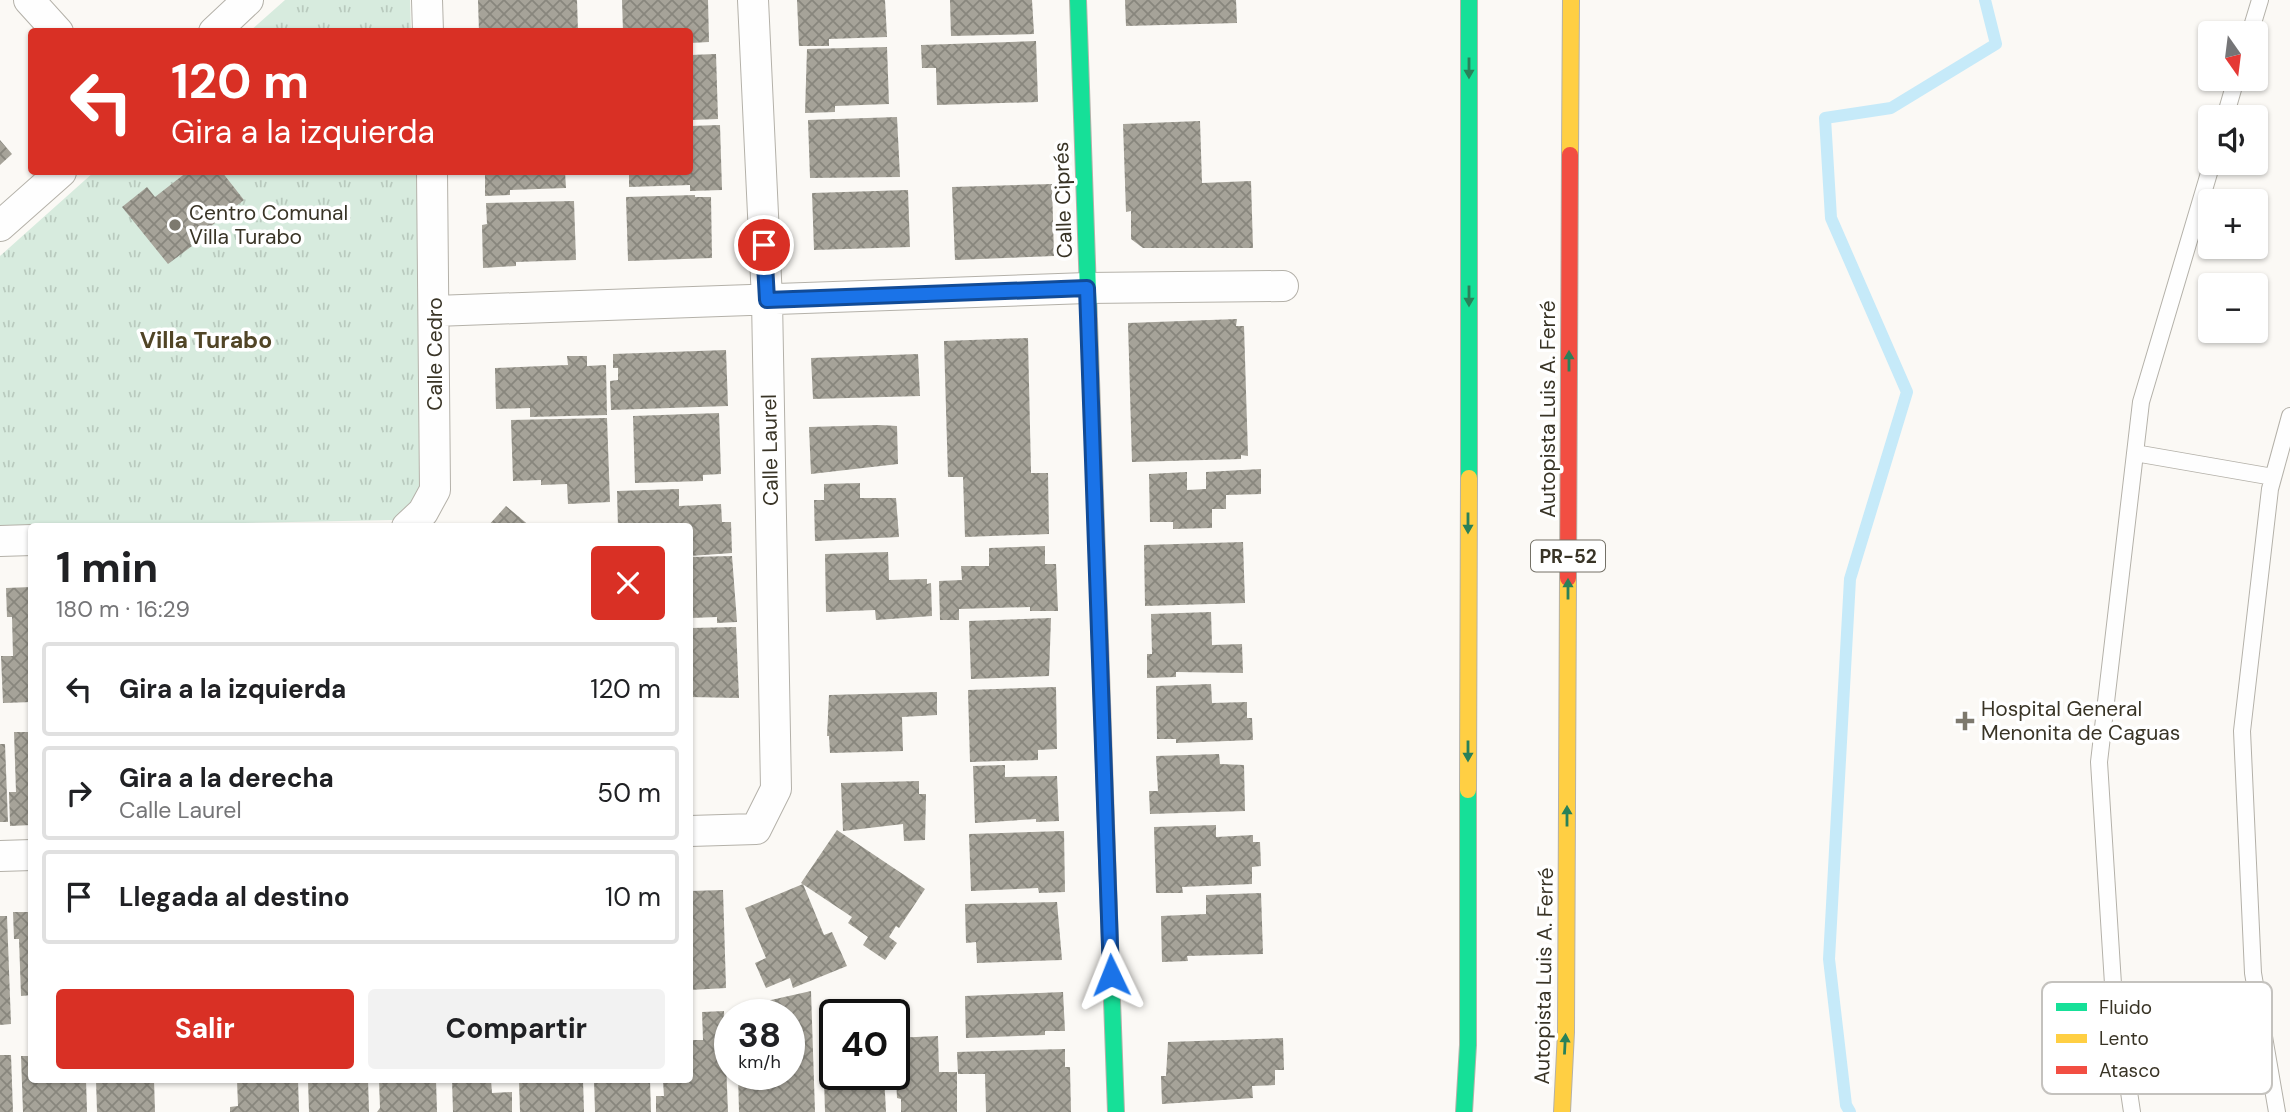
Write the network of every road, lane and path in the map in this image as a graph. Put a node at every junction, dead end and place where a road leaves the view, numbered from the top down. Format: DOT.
graph roads {
  1 [pos="29,0"];
  2 [pos="248,0"];
  3 [pos="427,0"];
  4 [pos="753,0"];
  5 [pos="1078,0"];
  6 [pos="1469,0"];
  7 [pos="1571,0"];
  8 [pos="2260,0"];
  9 [pos="2254,21"];
  10 [pos="54,28"];
  11 [pos="218,28"];
  12 [pos="428,28"];
  13 [pos="58,175"];
  14 [pos="432,175"];
  15 [pos="2207,175"];
  16 [pos="0,226"];
  17 [pos="1283,286"];
  18 [pos="1087,288"];
  19 [pos="767,300"];
  20 [pos="435,312"];
  21 [pos="2290,415"];
  22 [pos="2135,453"];
  23 [pos="2273,477"];
  24 [pos="411,523"];
  25 [pos="28,540"];
  26 [pos="0,541"];
  27 [pos="693,831"];
  28 [pos="28,855"];
  29 [pos="0,856"];
  30 [pos="2113,982"];
  31 [pos="2255,982"];
  32 [pos="2272,1083"];
  33 [pos="2129,1094"];
  34 [pos="1116,1112"];
  35 [pos="1464,1112"];
  36 [pos="1562,1112"];
  37 [pos="2132,1112"];
  38 [pos="2277,1112"];
  1 -- 10 [label="street"];
  2 -- 11 [label="street"];
  3 -- 12 [label="street"];
  4 -- 19 [label="street, Calle Laurel"];
  5 -- 18 [label="main road, Calle Ciprés"];
  6 -- 35 [label="main road, one-way"];
  36 -- 7 [label="main road, Autopista Luis A. Ferré / PR-52, one-way"];
  8 -- 9 [label="lane"];
  13 -- 16 [label="street"];
  14 -- 20 [label="street, Calle Cedro"];
  15 -- 22 [label="lane"];
  17 -- 18 [label="street"];
  18 -- 19 [label="street"];
  18 -- 34 [label="main road, Calle Ciprés"];
  19 -- 20 [label="street"];
  19 -- 27 [label="street, Calle Laurel"];
  20 -- 24 [label="street, Calle Cedro"];
  21 -- 23 [label="lane"];
  22 -- 23 [label="lane"];
  22 -- 30 [label="lane"];
  23 -- 31 [label="lane"];
  25 -- 26 [label="street"];
  28 -- 29 [label="street"];
  32 -- 38 [label="lane"];
  33 -- 37 [label="lane"];
}
